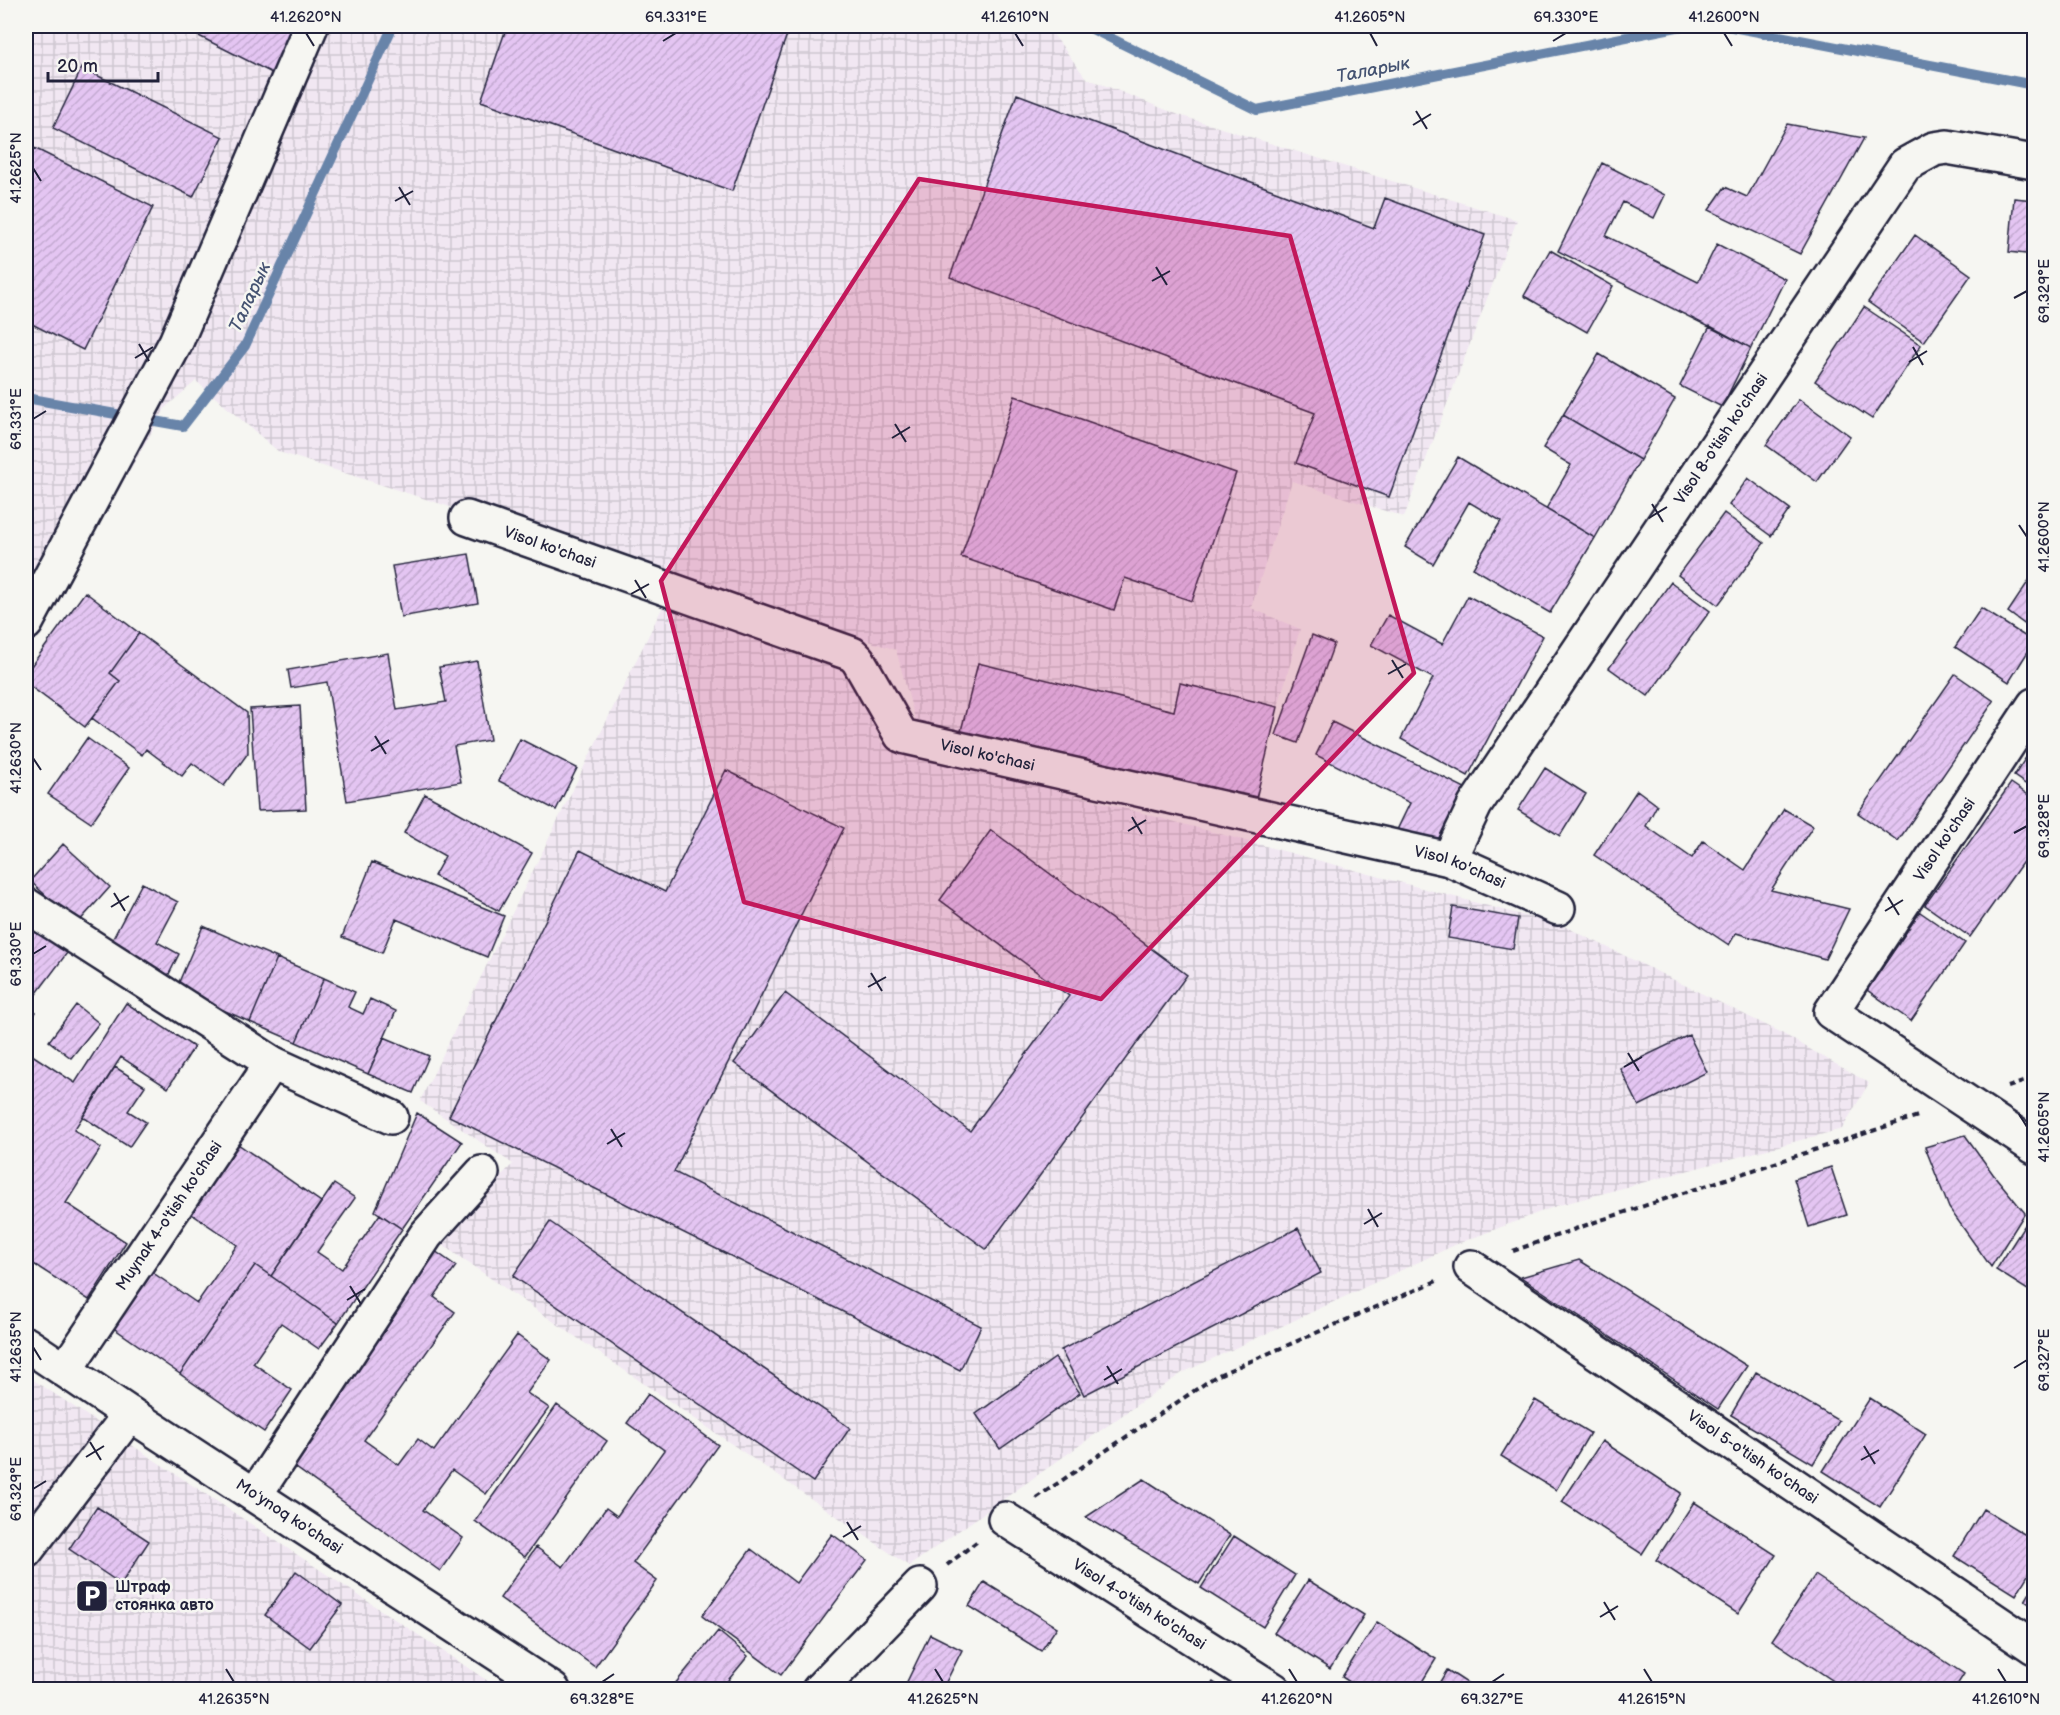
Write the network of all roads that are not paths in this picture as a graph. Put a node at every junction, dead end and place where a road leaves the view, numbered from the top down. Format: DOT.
graph roads {
  1 [pos="311,26"];
  2 [pos="2034,162"];
  3 [pos="467,518"];
  4 [pos="26,623"];
  5 [pos="2034,705"];
  6 [pos="1449,859"];
  7 [pos="26,905"];
  8 [pos="1558,908"];
  9 [pos="272,1063"];
  10 [pos="391,1117"];
  11 [pos="2034,1147"];
  12 [pos="482,1173"];
  13 [pos="1471,1267"];
  14 [pos="26,1344"];
  15 [pos="65,1370"];
  16 [pos="130,1414"];
  17 [pos="255,1495"];
  18 [pos="1005,1519"];
  19 [pos="26,1551"];
  20 [pos="920,1586"];
  21 [pos="2034,1647"];
  22 [pos="554,1689"];
  23 [pos="819,1689"];
  24 [pos="1274,1689"];
  1 -- 4 [label="street"];
  2 -- 6 [label="street, Visol 8-o'tish ko'chasi"];
  3 -- 6 [label="street, Visol ko'chasi"];
  5 -- 11 [label="street, Visol ko'chasi"];
  6 -- 8 [label="street, Visol ko'chasi"];
  7 -- 9 [label="street"];
  9 -- 10 [label="street"];
  9 -- 15 [label="street, Muynak 4-o'tish ko'chasi"];
  12 -- 17 [label="street"];
  13 -- 21 [label="street, Visol 5-o'tish ko'chasi"];
  14 -- 15 [label="street, Moʻynoq ko'chasi"];
  15 -- 16 [label="street, Moʻynoq ko'chasi"];
  16 -- 17 [label="street, Moʻynoq ko'chasi"];
  16 -- 19 [label="street"];
  17 -- 22 [label="street, Moʻynoq ko'chasi"];
  18 -- 24 [label="street, Visol 4-o'tish ko'chasi"];
  20 -- 23 [label="street"];
}
